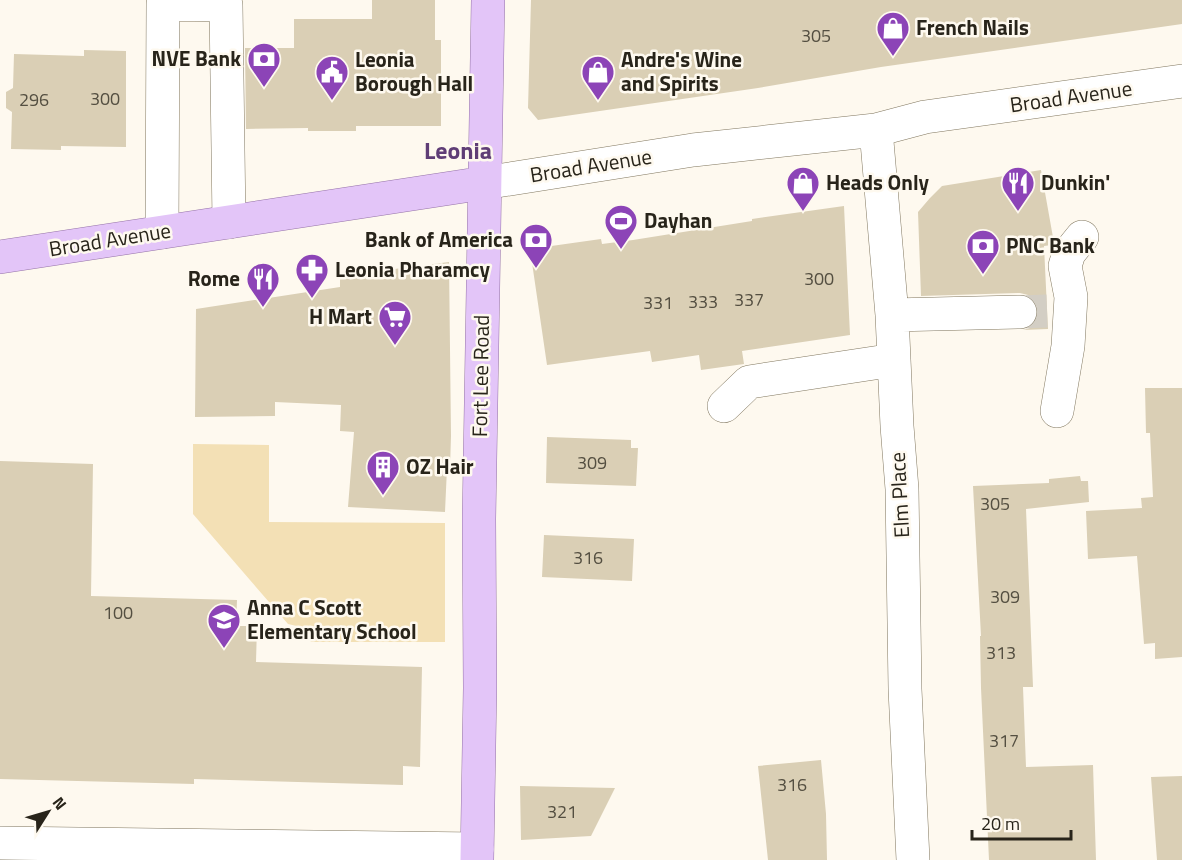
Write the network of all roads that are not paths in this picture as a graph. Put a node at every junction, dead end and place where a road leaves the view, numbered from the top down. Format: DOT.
graph roads {
  1 [pos="488,0"];
  2 [pos="1182,81"];
  3 [pos="876,130"];
  4 [pos="484,183"];
  5 [pos="230,222"];
  6 [pos="162,232"];
  7 [pos="1082,237"];
  8 [pos="0,257"];
  9 [pos="892,315"];
  10 [pos="1045,315"];
  11 [pos="894,360"];
  12 [pos="724,406"];
  13 [pos="1057,411"];
  14 [pos="0,843"];
  15 [pos="477,854"];
  16 [pos="913,860"];
  1 -- 4 [label="main road, Fort Lee Road"];
  2 -- 3 [label="street, Broad Avenue"];
  3 -- 4 [label="street, Broad Avenue"];
  3 -- 9 [label="street, Elm Place"];
  4 -- 5 [label="main road, Broad Avenue"];
  4 -- 15 [label="main road, Fort Lee Road"];
  5 -- 6 [label="main road, Broad Avenue"];
  5 -- 6 [label="street"];
  6 -- 8 [label="main road, Broad Avenue"];
  7 -- 10 [label="street"];
  9 -- 10 [label="street"];
  9 -- 11 [label="street, Elm Place"];
  10 -- 13 [label="street"];
  11 -- 12 [label="street"];
  11 -- 16 [label="street, Elm Place"];
  14 -- 15 [label="street"];
}
